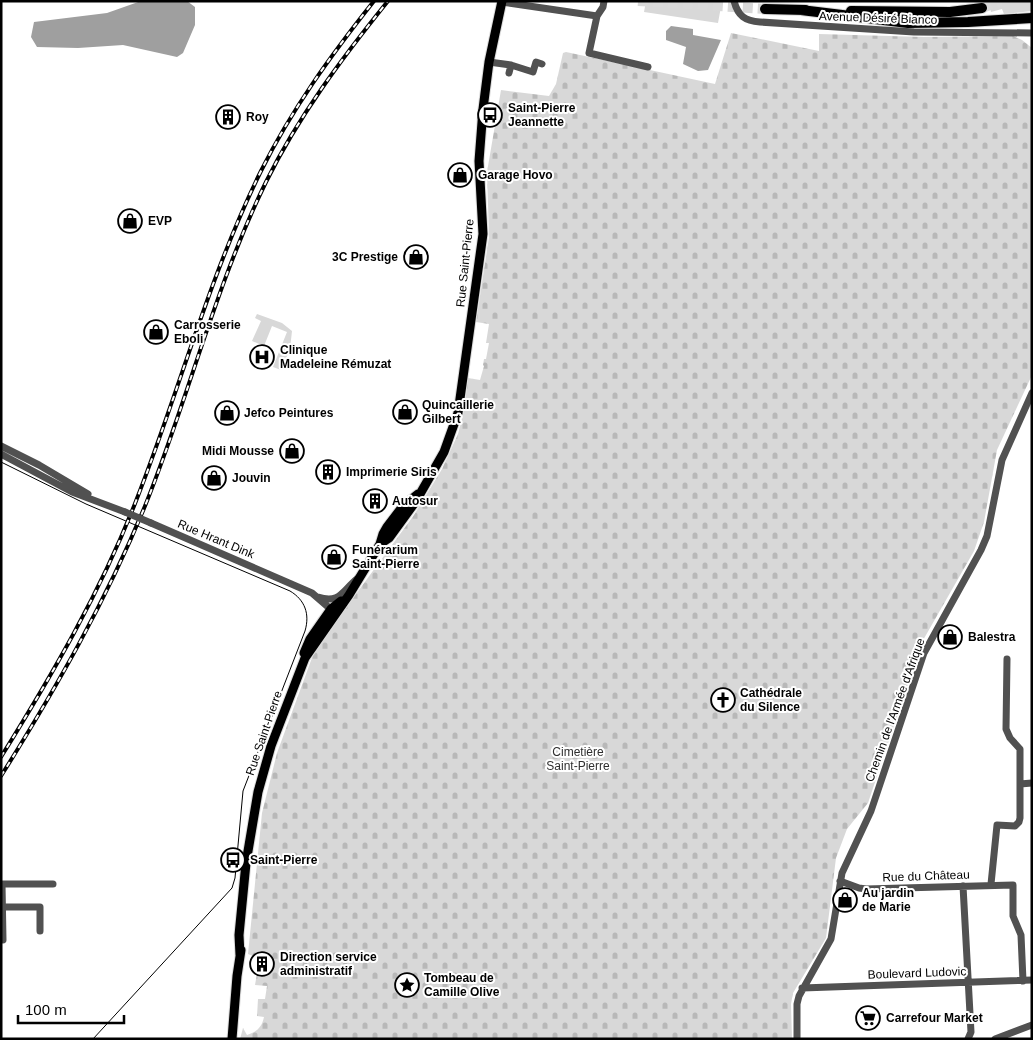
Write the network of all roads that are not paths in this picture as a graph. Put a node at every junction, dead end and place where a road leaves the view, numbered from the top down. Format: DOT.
graph roads {
  1 [pos="502,1"];
  2 [pos="604,1"];
  3 [pos="734,1"];
  4 [pos="982,8"];
  5 [pos="765,9"];
  6 [pos="801,10"];
  7 [pos="597,16"];
  8 [pos="1032,18"];
  9 [pos="1032,32"];
  10 [pos="489,62"];
  11 [pos="542,64"];
  12 [pos="648,67"];
  13 [pos="1032,393"];
  14 [pos="1,446"];
  15 [pos="1,454"];
  16 [pos="105,504"];
  17 [pos="357,579"];
  18 [pos="318,596"];
  19 [pos="333,611"];
  20 [pos="1007,659"];
  21 [pos="1032,783"];
  22 [pos="1020,784"];
  23 [pos="840,881"];
  24 [pos="2,884"];
  25 [pos="53,884"];
  26 [pos="991,884"];
  27 [pos="963,886"];
  28 [pos="2,907"];
  29 [pos="40,931"];
  30 [pos="3,940"];
  31 [pos="1032,980"];
  32 [pos="1023,981"];
  33 [pos="968,982"];
  34 [pos="802,988"];
  35 [pos="1032,1025"];
  36 [pos="969,1035"];
  37 [pos="232,1039"];
  38 [pos="797,1039"];
  39 [pos="975,1039"];
  40 [pos="995,1039"];
  1 -- 7 [label="street"];
  1 -- 10 [label="main road, Rue Saint-Pierre"];
  2 -- 7 [label="street"];
  3 -- 9 [label="street, Avenue Désiré Bianco"];
  4 -- 6 [label="highway"];
  5 -- 6 [label="highway"];
  6 -- 8 [label="highway"];
  7 -- 12 [label="street"];
  10 -- 11 [label="street"];
  10 -- 17 [label="main road, Rue Saint-Pierre"];
  13 -- 23 [label="street, Chemin de l'Armée d'Afrique"];
  14 -- 16 [label="street, Rue Hrant Dink"];
  15 -- 16 [label="street, Rue Hrant Dink"];
  16 -- 18 [label="street, Rue Hrant Dink, bridge"];
  17 -- 18 [label="street, Rue Hrant Dink"];
  17 -- 19 [label="main road, Rue Saint-Pierre"];
  18 -- 19 [label="street, Rue Hrant Dink"];
  19 -- 37 [label="main road, Rue Saint-Pierre"];
  20 -- 22 [label="street"];
  21 -- 22 [label="street"];
  22 -- 26 [label="street"];
  23 -- 27 [label="street, Rue du Château"];
  23 -- 34 [label="street, Chemin de l'Armée d'Afrique"];
  24 -- 25 [label="street"];
  24 -- 28 [label="street"];
  26 -- 27 [label="street, Rue du Château"];
  26 -- 32 [label="street, Rue du Château"];
  27 -- 33 [label="street"];
  28 -- 29 [label="street"];
  28 -- 30 [label="street"];
  31 -- 32 [label="street, Boulevard Ludovic"];
  32 -- 33 [label="street, Boulevard Ludovic"];
  33 -- 34 [label="street, Boulevard Ludovic"];
  33 -- 36 [label="street"];
  34 -- 38 [label="street, Chemin de l'Armée d'Afrique"];
  35 -- 40 [label="street"];
  36 -- 39 [label="street"];
}
